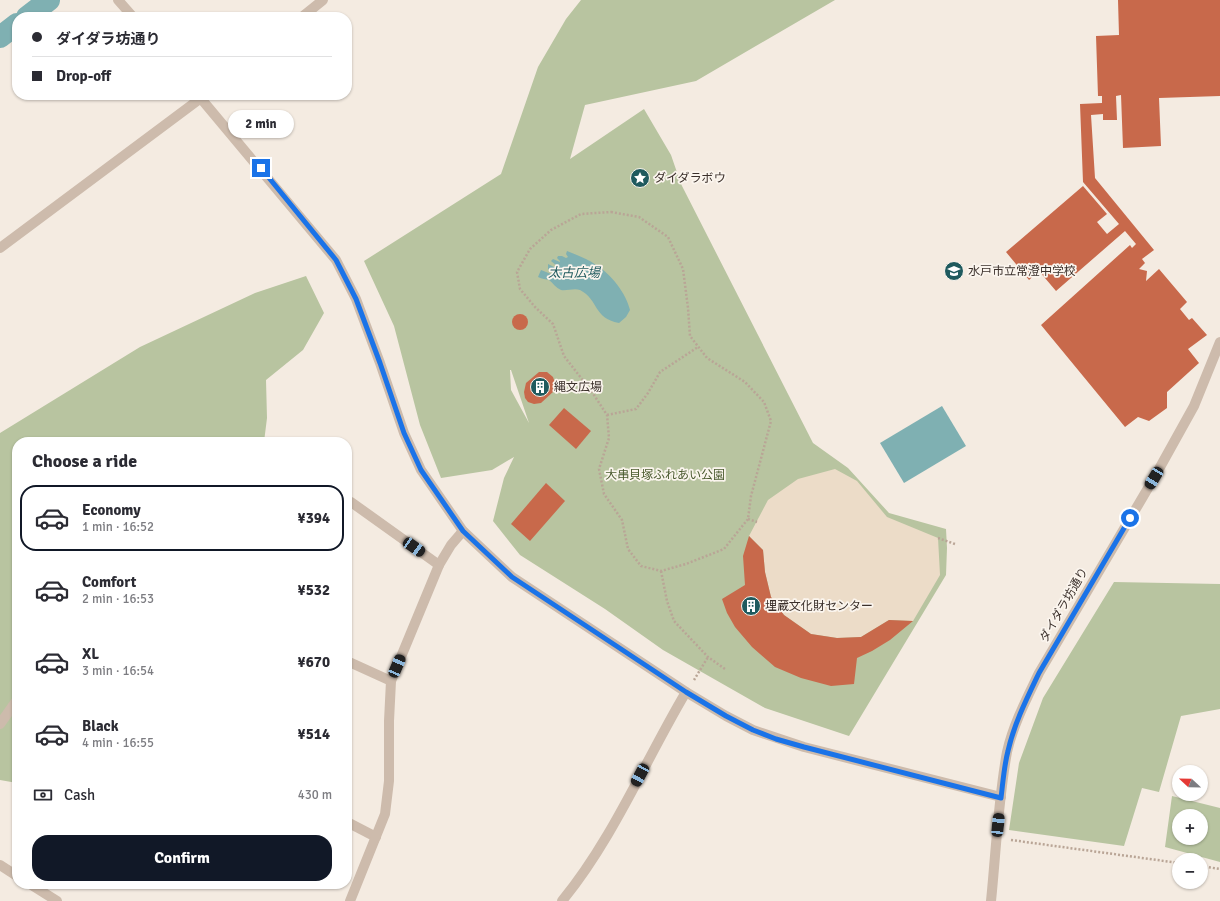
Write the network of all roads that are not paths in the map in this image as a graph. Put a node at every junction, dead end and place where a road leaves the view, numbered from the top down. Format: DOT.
graph roads {
  1 [pos="118,0"];
  2 [pos="323,0"];
  3 [pos="129,12"];
  4 [pos="308,12"];
  5 [pos="196,100"];
  6 [pos="204,100"];
  7 [pos="0,248"];
  8 [pos="1220,342"];
  9 [pos="352,503"];
  10 [pos="463,531"];
  11 [pos="439,565"];
  12 [pos="352,663"];
  13 [pos="391,681"];
  14 [pos="686,692"];
  15 [pos="12,707"];
  16 [pos="0,724"];
  17 [pos="1001,798"];
  18 [pos="352,825"];
  19 [pos="376,837"];
  20 [pos="0,865"];
  21 [pos="12,873"];
  22 [pos="38,889"];
  23 [pos="57,901"];
  24 [pos="350,901"];
  25 [pos="562,901"];
  26 [pos="991,901"];
  1 -- 3 [label="street"];
  2 -- 4 [label="street"];
  5 -- 7 [label="street"];
  6 -- 10 [label="street"];
  8 -- 17 [label="street, ダイダラ坊通り"];
  9 -- 11 [label="street"];
  10 -- 11 [label="street"];
  10 -- 14 [label="street"];
  11 -- 13 [label="street"];
  12 -- 13 [label="street"];
  13 -- 19 [label="street"];
  14 -- 17 [label="street"];
  14 -- 25 [label="street"];
  15 -- 16 [label="street"];
  17 -- 26 [label="street, ダイダラ坊通り"];
  18 -- 19 [label="street"];
  19 -- 24 [label="street"];
  20 -- 21 [label="street"];
  22 -- 23 [label="street"];
}
